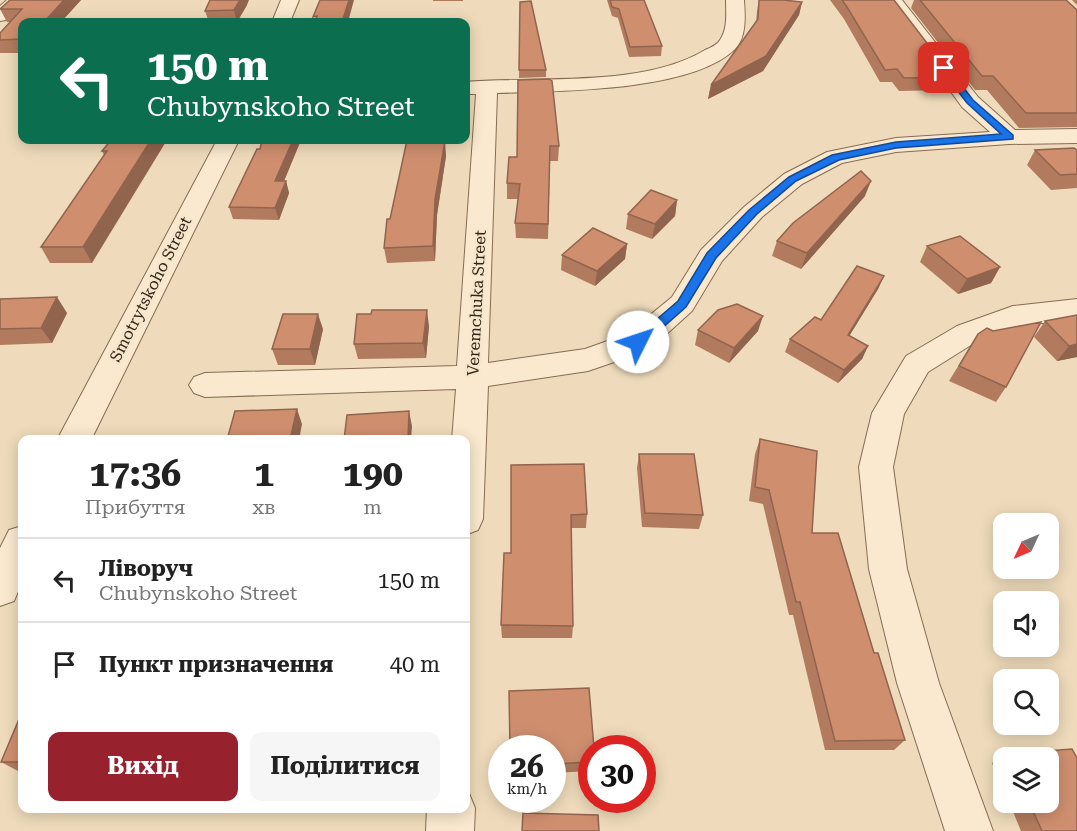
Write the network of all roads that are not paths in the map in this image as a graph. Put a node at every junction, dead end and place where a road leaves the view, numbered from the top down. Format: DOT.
graph roads {
  1 [pos="17,0"];
  2 [pos="290,0"];
  3 [pos="735,0"];
  4 [pos="893,0"];
  5 [pos="0,16"];
  6 [pos="282,18"];
  7 [pos="476,88"];
  8 [pos="1077,136"];
  9 [pos="1010,137"];
  10 [pos="226,144"];
  11 [pos="1077,309"];
  12 [pos="472,377"];
  13 [pos="205,385"];
  14 [pos="77,435"];
  15 [pos="469,435"];
  16 [pos="18,550"];
  17 [pos="0,588"];
  18 [pos="451,813"];
  19 [pos="450,831"];
  20 [pos="969,831"];
  1 -- 5 [label="street"];
  2 -- 6 [label="street"];
  3 -- 7 [label="street"];
  4 -- 9 [label="street"];
  7 -- 12 [label="street, Veremchuka Street"];
  8 -- 9 [label="street"];
  9 -- 12 [label="street"];
  10 -- 14 [label="street, Smotrytskoho Street"];
  11 -- 20 [label="street"];
  12 -- 13 [label="street"];
  12 -- 15 [label="street, Veremchuka Street"];
  16 -- 17 [label="street"];
  18 -- 19 [label="street"];
}
